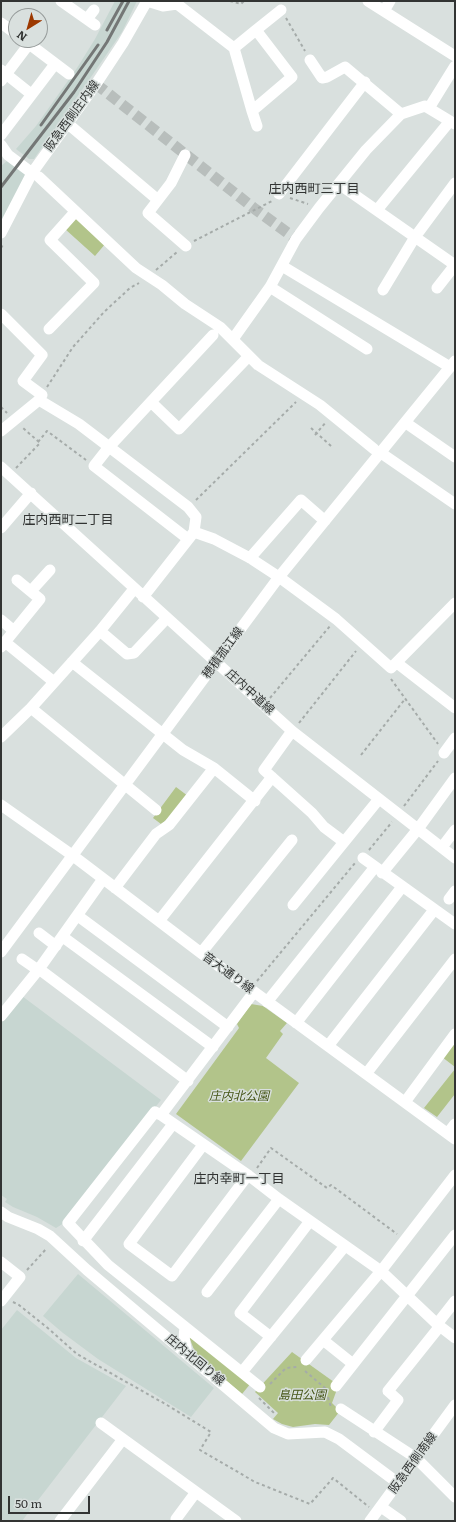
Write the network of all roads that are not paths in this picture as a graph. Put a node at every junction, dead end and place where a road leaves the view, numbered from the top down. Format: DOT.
graph roads {
  1 [pos="61,1"];
  2 [pos="147,1"];
  3 [pos="368,1"];
  4 [pos="390,1"];
  5 [pos="94,10"];
  6 [pos="281,10"];
  7 [pos="384,11"];
  8 [pos="256,30"];
  9 [pos="22,48"];
  10 [pos="34,48"];
  11 [pos="234,48"];
  12 [pos="455,56"];
  13 [pos="310,60"];
  14 [pos="55,64"];
  15 [pos="455,66"];
  16 [pos="69,74"];
  17 [pos="3,75"];
  18 [pos="365,82"];
  19 [pos="31,94"];
  20 [pos="429,108"];
  21 [pos="252,111"];
  22 [pos="401,114"];
  23 [pos="67,123"];
  24 [pos="452,123"];
  25 [pos="256,126"];
  26 [pos="1,135"];
  27 [pos="2,150"];
  28 [pos="185,155"];
  29 [pos="35,175"];
  30 [pos="339,184"];
  31 [pos="455,184"];
  32 [pos="279,194"];
  33 [pos="158,200"];
  34 [pos="377,210"];
  35 [pos="76,212"];
  36 [pos="1,233"];
  37 [pos="415,237"];
  38 [pos="186,246"];
  39 [pos="455,265"];
  40 [pos="282,266"];
  41 [pos="270,287"];
  42 [pos="437,288"];
  43 [pos="383,290"];
  44 [pos="1,314"];
  45 [pos="49,329"];
  46 [pos="213,335"];
  47 [pos="235,337"];
  48 [pos="367,349"];
  49 [pos="249,356"];
  50 [pos="453,364"];
  51 [pos="42,395"];
  52 [pos="151,402"];
  53 [pos="406,423"];
  54 [pos="1,431"];
  55 [pos="109,447"];
  56 [pos="377,451"];
  57 [pos="455,458"];
  58 [pos="1,467"];
  59 [pos="31,493"];
  60 [pos="455,504"];
  61 [pos="326,521"];
  62 [pos="1,528"];
  63 [pos="191,535"];
  64 [pos="250,558"];
  65 [pos="50,570"];
  66 [pos="279,577"];
  67 [pos="17,580"];
  68 [pos="134,589"];
  69 [pos="31,591"];
  70 [pos="143,597"];
  71 [pos="455,603"];
  72 [pos="167,618"];
  73 [pos="1,620"];
  74 [pos="14,631"];
  75 [pos="100,631"];
  76 [pos="3,644"];
  77 [pos="72,662"];
  78 [pos="216,662"];
  79 [pos="397,663"];
  80 [pos="54,682"];
  81 [pos="30,708"];
  82 [pos="455,708"];
  83 [pos="292,731"];
  84 [pos="163,735"];
  85 [pos="1,737"];
  86 [pos="455,738"];
  87 [pos="444,753"];
  88 [pos="214,768"];
  89 [pos="272,777"];
  90 [pos="455,778"];
  91 [pos="124,786"];
  92 [pos="379,799"];
  93 [pos="255,801"];
  94 [pos="1,805"];
  95 [pos="156,810"];
  96 [pos="418,829"];
  97 [pos="455,830"];
  98 [pos="292,840"];
  99 [pos="344,842"];
  100 [pos="442,848"];
  101 [pos="72,855"];
  102 [pos="363,858"];
  103 [pos="455,858"];
  104 [pos="378,870"];
  105 [pos="104,879"];
  106 [pos="402,887"];
  107 [pos="115,888"];
  108 [pos="293,905"];
  109 [pos="434,910"];
  110 [pos="78,916"];
  111 [pos="159,921"];
  112 [pos="455,924"];
  113 [pos="39,933"];
  114 [pos="60,941"];
  115 [pos="1,952"];
  116 [pos="201,953"];
  117 [pos="22,959"];
  118 [pos="455,959"];
  119 [pos="38,970"];
  120 [pos="254,992"];
  121 [pos="267,1002"];
  122 [pos="1,1016"];
  123 [pos="296,1023"];
  124 [pos="228,1027"];
  125 [pos="455,1034"];
  126 [pos="328,1046"];
  127 [pos="213,1047"];
  128 [pos="366,1074"];
  129 [pos="188,1081"];
  130 [pos="404,1102"];
  131 [pos="161,1115"];
  132 [pos="173,1124"];
  133 [pos="455,1124"];
  134 [pos="451,1136"];
  135 [pos="203,1145"];
  136 [pos="455,1175"];
  137 [pos="249,1176"];
  138 [pos="279,1199"];
  139 [pos="1,1212"];
  140 [pos="310,1221"];
  141 [pos="455,1235"];
  142 [pos="83,1241"];
  143 [pos="345,1246"];
  144 [pos="1,1262"];
  145 [pos="381,1271"];
  146 [pos="207,1292"];
  147 [pos="406,1296"];
  148 [pos="2,1299"];
  149 [pos="455,1301"];
  150 [pos="438,1325"];
  151 [pos="187,1329"];
  152 [pos="271,1337"];
  153 [pos="455,1338"];
  154 [pos="323,1340"];
  155 [pos="187,1354"];
  156 [pos="306,1360"];
  157 [pos="353,1364"];
  158 [pos="242,1372"];
  159 [pos="336,1386"];
  160 [pos="260,1387"];
  161 [pos="455,1405"];
  162 [pos="341,1409"];
  163 [pos="101,1423"];
  164 [pos="374,1432"];
  165 [pos="123,1439"];
  166 [pos="416,1458"];
  167 [pos="398,1483"];
  168 [pos="196,1492"];
  169 [pos="455,1497"];
  170 [pos="376,1514"];
  171 [pos="176,1519"];
  172 [pos="230,1519"];
  173 [pos="60,1521"];
  174 [pos="401,1521"];
  1 -- 5 [label="street"];
  2 -- 11 [label="street"];
  2 -- 23 [label="street, 阪急西側庄内線"];
  3 -- 7 [label="street"];
  4 -- 7 [label="street"];
  6 -- 8 [label="street"];
  7 -- 12 [label="street"];
  8 -- 11 [label="street"];
  8 -- 21 [label="street"];
  9 -- 17 [label="street"];
  10 -- 14 [label="street"];
  11 -- 21 [label="street"];
  13 -- 18 [label="street"];
  14 -- 16 [label="street"];
  14 -- 19 [label="street"];
  15 -- 20 [label="street"];
  17 -- 19 [label="street"];
  18 -- 22 [label="street"];
  18 -- 32 [label="street"];
  19 -- 26 [label="street"];
  20 -- 22 [label="street"];
  20 -- 24 [label="street"];
  21 -- 25 [label="street"];
  22 -- 30 [label="street"];
  23 -- 29 [label="street, 阪急西側庄内線"];
  23 -- 33 [label="street"];
  24 -- 34 [label="street"];
  27 -- 29 [label="street"];
  28 -- 33 [label="street"];
  29 -- 35 [label="street"];
  29 -- 36 [label="street, 阪急西側庄内線"];
  30 -- 34 [label="street"];
  30 -- 40 [label="street"];
  31 -- 37 [label="street"];
  33 -- 38 [label="street"];
  34 -- 37 [label="street"];
  35 -- 45 [label="street"];
  35 -- 47 [label="street"];
  37 -- 39 [label="street"];
  37 -- 43 [label="street"];
  39 -- 42 [label="street"];
  40 -- 41 [label="street"];
  40 -- 50 [label="street"];
  41 -- 47 [label="street"];
  41 -- 48 [label="street"];
  44 -- 51 [label="street"];
  46 -- 52 [label="street"];
  47 -- 49 [label="street"];
  49 -- 52 [label="street"];
  49 -- 56 [label="street"];
  50 -- 53 [label="street, 穂積菰江線"];
  51 -- 54 [label="street"];
  51 -- 55 [label="street"];
  52 -- 55 [label="street"];
  53 -- 56 [label="street, 穂積菰江線"];
  53 -- 57 [label="street"];
  55 -- 63 [label="street"];
  55 -- 63 [label="street"];
  56 -- 60 [label="street"];
  56 -- 61 [label="street, 穂積菰江線"];
  58 -- 59 [label="street, 庄内中道線"];
  59 -- 62 [label="street"];
  59 -- 68 [label="street, 庄内中道線"];
  61 -- 64 [label="street"];
  61 -- 66 [label="street, 穂積菰江線"];
  63 -- 64 [label="street"];
  63 -- 70 [label="street"];
  64 -- 66 [label="street"];
  65 -- 69 [label="street"];
  66 -- 78 [label="street, 穂積菰江線"];
  66 -- 79 [label="street"];
  67 -- 69 [label="street"];
  68 -- 70 [label="street, 庄内中道線"];
  68 -- 75 [label="street"];
  69 -- 74 [label="street"];
  70 -- 72 [label="street, 庄内中道線"];
  71 -- 79 [label="street"];
  72 -- 75 [label="street"];
  72 -- 78 [label="street, 庄内中道線"];
  73 -- 74 [label="street"];
  74 -- 76 [label="street"];
  75 -- 77 [label="street"];
  76 -- 80 [label="street"];
  77 -- 80 [label="street"];
  77 -- 84 [label="street"];
  78 -- 83 [label="street, 庄内中道線"];
  78 -- 84 [label="street, 穂積菰江線"];
  79 -- 82 [label="street"];
  80 -- 81 [label="street"];
  81 -- 85 [label="street"];
  81 -- 91 [label="street"];
  83 -- 89 [label="street"];
  83 -- 92 [label="street, 庄内中道線"];
  84 -- 88 [label="street"];
  84 -- 91 [label="street, 穂積菰江線"];
  86 -- 87 [label="street"];
  88 -- 93 [label="street"];
  88 -- 107 [label="street"];
  89 -- 93 [label="street"];
  89 -- 99 [label="street"];
  90 -- 96 [label="street"];
  91 -- 95 [label="street"];
  91 -- 101 [label="street, 穂積菰江線"];
  92 -- 96 [label="street, 庄内中道線"];
  92 -- 99 [label="street"];
  93 -- 111 [label="street"];
  94 -- 101 [label="street, 音大通り線"];
  96 -- 100 [label="street, 庄内中道線"];
  96 -- 104 [label="street"];
  97 -- 100 [label="street"];
  98 -- 116 [label="street"];
  99 -- 108 [label="street"];
  100 -- 103 [label="street, 庄内中道線"];
  101 -- 105 [label="street, 音大通り線"];
  101 -- 115 [label="street, 穂積菰江線"];
  102 -- 104 [label="street"];
  104 -- 106 [label="street"];
  104 -- 121 [label="street"];
  105 -- 107 [label="street, 音大通り線"];
  105 -- 110 [label="street"];
  106 -- 109 [label="street"];
  106 -- 123 [label="street"];
  107 -- 111 [label="street, 音大通り線"];
  109 -- 112 [label="street"];
  109 -- 126 [label="street"];
  110 -- 114 [label="street"];
  110 -- 124 [label="street"];
  111 -- 116 [label="street, 音大通り線"];
  113 -- 114 [label="street"];
  114 -- 119 [label="street"];
  114 -- 127 [label="street"];
  116 -- 120 [label="street, 音大通り線"];
  117 -- 119 [label="street"];
  118 -- 128 [label="street"];
  119 -- 122 [label="street"];
  119 -- 129 [label="street"];
  120 -- 121 [label="street, 音大通り線"];
  120 -- 124 [label="street"];
  121 -- 123 [label="street, 音大通り線"];
  123 -- 126 [label="street, 音大通り線"];
  124 -- 127 [label="street"];
  125 -- 130 [label="street"];
  126 -- 128 [label="street, 音大通り線"];
  127 -- 129 [label="street"];
  128 -- 130 [label="street, 音大通り線"];
  129 -- 131 [label="street"];
  130 -- 134 [label="street, 音大通り線"];
  131 -- 132 [label="street"];
  131 -- 142 [label="street"];
  132 -- 135 [label="street"];
  132 -- 142 [label="street"];
  133 -- 134 [label="street"];
  135 -- 137 [label="street"];
  135 -- 137 [label="street"];
  136 -- 145 [label="street"];
  137 -- 138 [label="street"];
  138 -- 140 [label="street"];
  138 -- 146 [label="street"];
  139 -- 155 [label="street, 庄内北回り線"];
  140 -- 143 [label="street"];
  140 -- 152 [label="street"];
  141 -- 147 [label="street"];
  142 -- 151 [label="street"];
  143 -- 145 [label="street"];
  143 -- 152 [label="street"];
  144 -- 148 [label="street"];
  145 -- 147 [label="street"];
  145 -- 154 [label="street"];
  147 -- 150 [label="street"];
  147 -- 157 [label="street"];
  149 -- 150 [label="street"];
  150 -- 153 [label="street"];
  150 -- 164 [label="street"];
  151 -- 155 [label="street"];
  151 -- 158 [label="street"];
  152 -- 158 [label="street"];
  154 -- 156 [label="street"];
  154 -- 157 [label="street"];
  155 -- 167 [label="street, 庄内北回り線"];
  157 -- 159 [label="street"];
  158 -- 160 [label="street"];
  161 -- 166 [label="street, 阪急西側南線"];
  162 -- 164 [label="street"];
  163 -- 165 [label="street"];
  164 -- 166 [label="street"];
  165 -- 168 [label="street"];
  165 -- 173 [label="street"];
  166 -- 167 [label="street, 阪急西側南線"];
  166 -- 169 [label="street"];
  167 -- 170 [label="street, 阪急西側南線"];
  168 -- 171 [label="street"];
  168 -- 172 [label="street"];
  170 -- 174 [label="street"];
}
